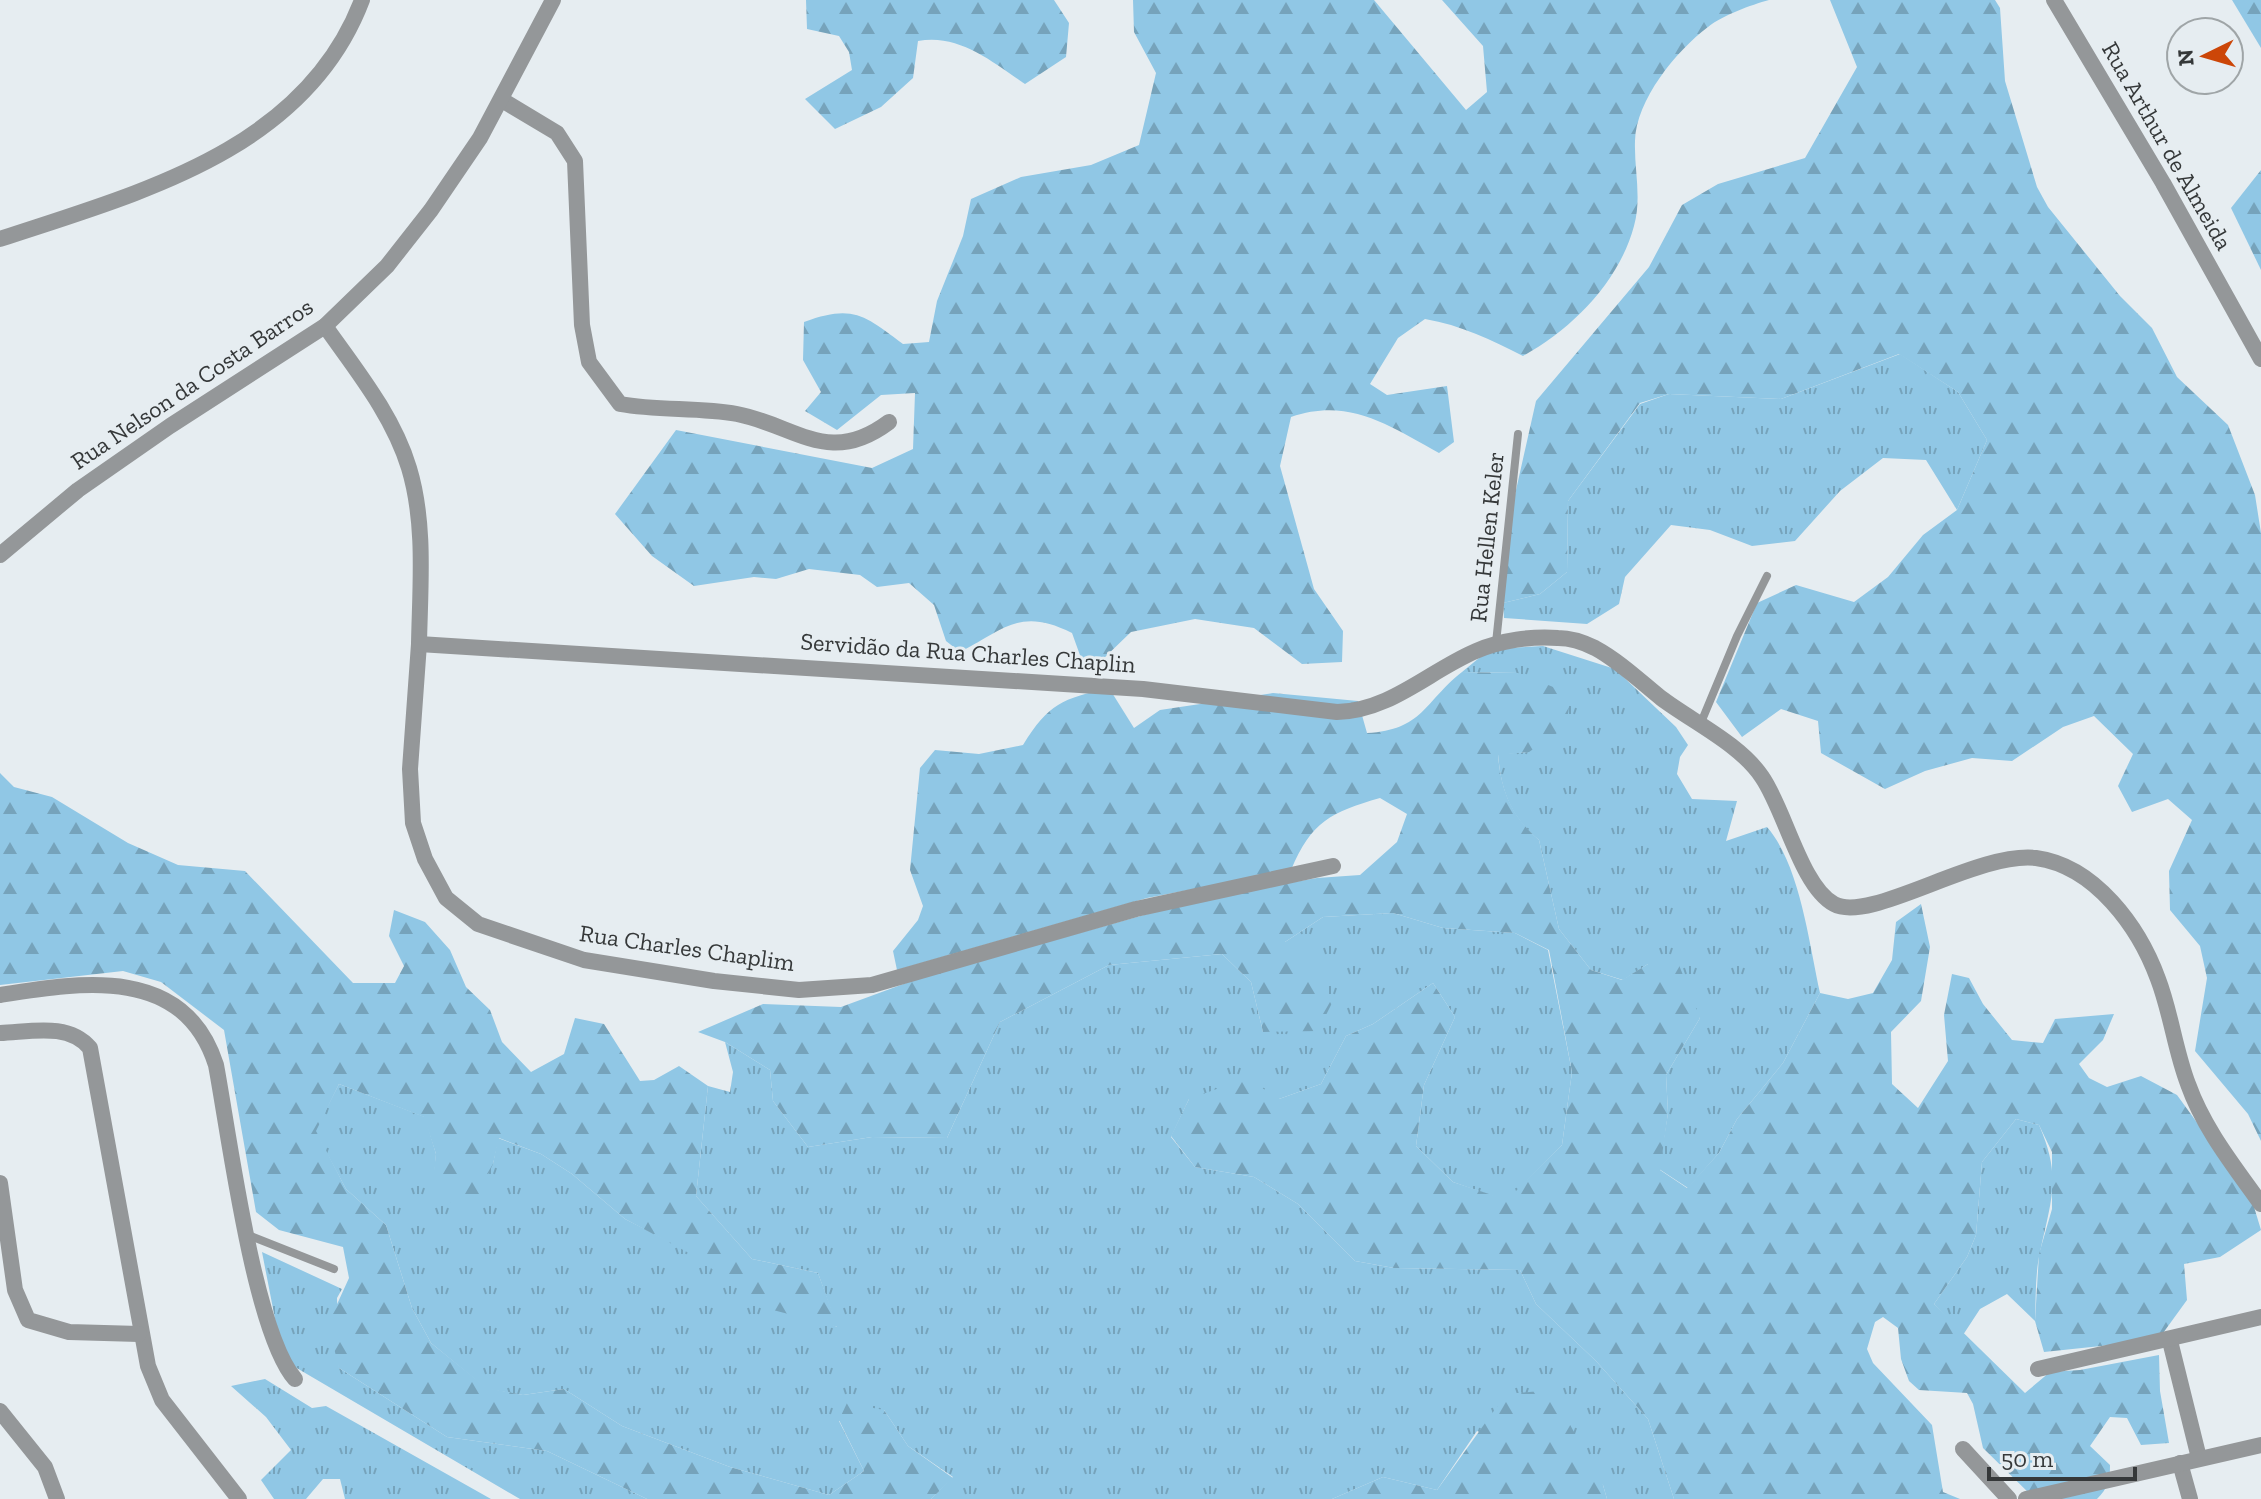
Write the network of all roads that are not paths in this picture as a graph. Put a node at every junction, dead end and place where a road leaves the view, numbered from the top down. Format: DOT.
graph roads {
  1 [pos="362,0"];
  2 [pos="553,0"];
  3 [pos="2054,0"];
  4 [pos="502,100"];
  5 [pos="0,239"];
  6 [pos="325,326"];
  7 [pos="2261,359"];
  8 [pos="889,422"];
  9 [pos="1518,434"];
  10 [pos="0,555"];
  11 [pos="1767,576"];
  12 [pos="419,644"];
  13 [pos="1496,644"];
  14 [pos="1699,726"];
  15 [pos="1333,866"];
  16 [pos="0,995"];
  17 [pos="0,1033"];
  18 [pos="0,1183"];
  19 [pos="2261,1204"];
  20 [pos="248,1235"];
  21 [pos="334,1269"];
  22 [pos="2261,1317"];
  23 [pos="139,1334"];
  24 [pos="2170,1341"];
  25 [pos="2038,1369"];
  26 [pos="295,1379"];
  27 [pos="0,1411"];
  28 [pos="2261,1445"];
  29 [pos="1963,1449"];
  30 [pos="2199,1458"];
  31 [pos="2180,1463"];
  32 [pos="57,1499"];
  33 [pos="239,1499"];
  34 [pos="2009,1499"];
  35 [pos="2026,1499"];
  36 [pos="2190,1499"];
  1 -- 5 [label="street"];
  2 -- 4 [label="street, Rua Nelson da Costa Barros"];
  3 -- 7 [label="street, Rua Arthur de Almeida"];
  4 -- 6 [label="street, Rua Nelson da Costa Barros"];
  4 -- 8 [label="street"];
  6 -- 10 [label="street, Rua Nelson da Costa Barros"];
  6 -- 12 [label="street, Rua Charles Chaplim"];
  9 -- 13 [label="lane, Rua Hellen Keler"];
  11 -- 14 [label="lane"];
  12 -- 13 [label="street, Servidão da Rua Charles Chaplin"];
  12 -- 15 [label="street, Rua Charles Chaplim"];
  13 -- 14 [label="street, Servidão da Rua Charles Chaplin"];
  14 -- 19 [label="street, Servidão da Rua Charles Chaplin"];
  16 -- 20 [label="street"];
  17 -- 23 [label="street"];
  18 -- 23 [label="street"];
  20 -- 21 [label="lane"];
  20 -- 26 [label="street"];
  22 -- 24 [label="street"];
  23 -- 33 [label="street"];
  24 -- 25 [label="street"];
  24 -- 30 [label="street"];
  27 -- 32 [label="street"];
  28 -- 30 [label="street"];
  29 -- 34 [label="street"];
  30 -- 31 [label="street"];
  31 -- 35 [label="street"];
  31 -- 36 [label="street"];
}
